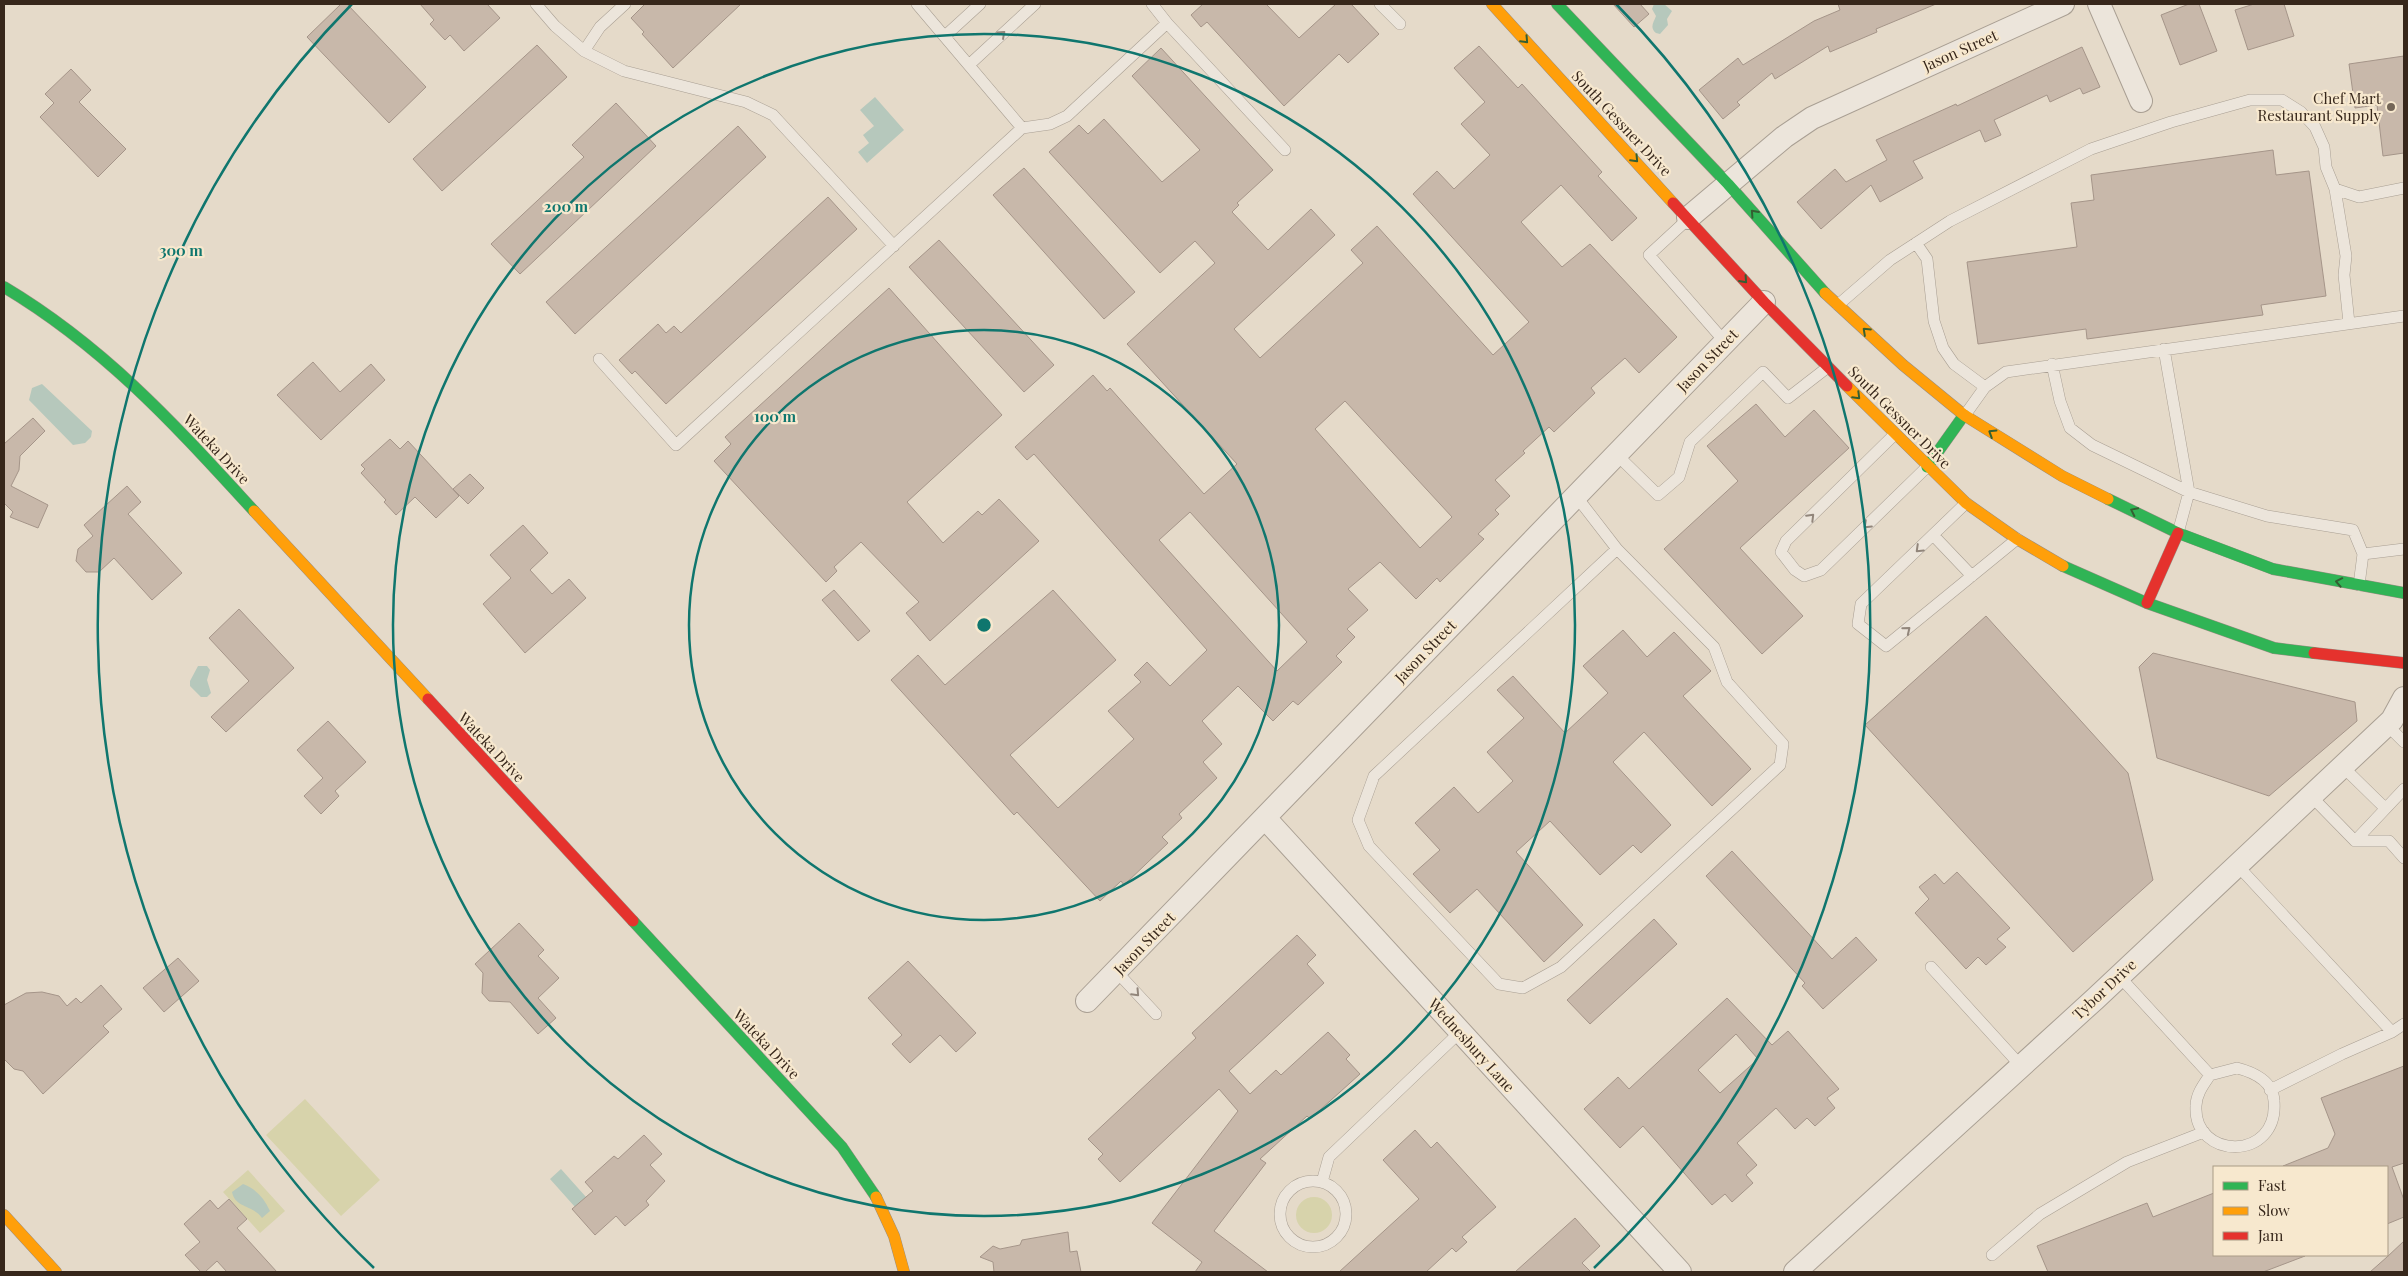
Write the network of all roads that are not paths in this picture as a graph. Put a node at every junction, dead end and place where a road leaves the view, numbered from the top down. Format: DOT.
graph roads {
  1 [pos="536,4"];
  2 [pos="625,4"];
  3 [pos="917,4"];
  4 [pos="980,4"];
  5 [pos="1035,4"];
  6 [pos="1152,4"];
  7 [pos="1557,4"];
  8 [pos="2062,4"];
  9 [pos="2099,4"];
  10 [pos="1384,5"];
  11 [pos="1498,6"];
  12 [pos="1167,23"];
  13 [pos="1400,24"];
  14 [pos="944,36"];
  15 [pos="584,51"];
  16 [pos="970,64"];
  17 [pos="2141,101"];
  18 [pos="1022,128"];
  19 [pos="1285,150"];
  20 [pos="1728,184"];
  21 [pos="2404,188"];
  22 [pos="2335,189"];
  23 [pos="1688,218"];
  24 [pos="1916,243"];
  25 [pos="894,246"];
  26 [pos="4,286"];
  27 [pos="1764,302"];
  28 [pos="1838,305"];
  29 [pos="2404,316"];
  30 [pos="2349,323"];
  31 [pos="1725,342"];
  32 [pos="2164,349"];
  33 [pos="599,359"];
  34 [pos="2052,364"];
  35 [pos="1828,367"];
  36 [pos="1984,387"];
  37 [pos="1964,416"];
  38 [pos="1894,434"];
  39 [pos="1616,454"];
  40 [pos="1927,467"];
  41 [pos="2189,492"];
  42 [pos="1576,496"];
  43 [pos="1966,503"];
  44 [pos="2178,533"];
  45 [pos="1933,535"];
  46 [pos="2017,539"];
  47 [pos="1617,549"];
  48 [pos="2404,549"];
  49 [pos="2363,554"];
  50 [pos="1972,576"];
  51 [pos="2359,585"];
  52 [pos="2404,593"];
  53 [pos="2147,603"];
  54 [pos="2404,663"];
  55 [pos="2404,698"];
  56 [pos="2387,725"];
  57 [pos="2404,742"];
  58 [pos="2342,766"];
  59 [pos="2404,790"];
  60 [pos="2311,796"];
  61 [pos="2385,808"];
  62 [pos="1264,818"];
  63 [pos="2355,841"];
  64 [pos="2404,858"];
  65 [pos="2237,865"];
  66 [pos="1931,967"];
  67 [pos="1116,971"];
  68 [pos="2119,976"];
  69 [pos="1087,1001"];
  70 [pos="1156,1014"];
  71 [pos="2404,1024"];
  72 [pos="1460,1032"];
  73 [pos="2392,1032"];
  74 [pos="2021,1066"];
  75 [pos="2210,1075"];
  76 [pos="2270,1090"];
  77 [pos="2204,1132"];
  78 [pos="1322,1182"];
  79 [pos="4,1215"];
  80 [pos="1992,1255"];
  81 [pos="56,1272"];
  82 [pos="904,1272"];
  83 [pos="1680,1272"];
  84 [pos="1795,1272"];
  1 -- 15 [label="lane"];
  2 -- 15 [label="lane"];
  3 -- 14 [label="lane"];
  4 -- 14 [label="lane"];
  16 -- 5 [label="lane, one-way"];
  6 -- 12 [label="lane"];
  7 -- 20 [label="main road"];
  8 -- 20 [label="street, Jason Street"];
  9 -- 17 [label="street"];
  10 -- 13 [label="lane"];
  11 -- 23 [label="main road, South Gessner Drive, one-way"];
  12 -- 18 [label="lane"];
  12 -- 19 [label="lane"];
  14 -- 16 [label="lane"];
  15 -- 25 [label="lane"];
  16 -- 18 [label="lane"];
  18 -- 25 [label="lane"];
  20 -- 23 [label="street, Jason Street"];
  28 -- 20 [label="main road, one-way"];
  21 -- 22 [label="lane"];
  22 -- 24 [label="lane"];
  22 -- 30 [label="lane"];
  23 -- 27 [label="main road, South Gessner Drive, one-way"];
  23 -- 31 [label="lane"];
  24 -- 28 [label="lane"];
  24 -- 36 [label="lane"];
  25 -- 33 [label="lane"];
  26 -- 82 [label="main road, Wateka Drive"];
  27 -- 31 [label="street, Jason Street"];
  27 -- 35 [label="main road, South Gessner Drive"];
  37 -- 28 [label="main road, one-way"];
  29 -- 30 [label="lane"];
  30 -- 32 [label="lane"];
  31 -- 39 [label="street, Jason Street"];
  32 -- 34 [label="lane"];
  32 -- 41 [label="lane"];
  34 -- 36 [label="lane"];
  34 -- 41 [label="lane"];
  35 -- 38 [label="main road, South Gessner Drive, one-way"];
  35 -- 39 [label="lane"];
  36 -- 37 [label="lane"];
  37 -- 40 [label="main road"];
  44 -- 37 [label="main road, one-way"];
  38 -- 40 [label="main road, South Gessner Drive"];
  40 -- 38 [label="lane, one-way"];
  39 -- 42 [label="street, Jason Street"];
  40 -- 43 [label="main road, South Gessner Drive"];
  41 -- 44 [label="lane"];
  41 -- 49 [label="lane"];
  42 -- 47 [label="lane"];
  42 -- 62 [label="street, Jason Street"];
  43 -- 45 [label="lane"];
  43 -- 46 [label="main road, South Gessner Drive"];
  51 -- 44 [label="main road, one-way"];
  44 -- 53 [label="main road"];
  45 -- 50 [label="lane"];
  45 -- 50 [label="lane, one-way"];
  46 -- 50 [label="lane"];
  46 -- 53 [label="main road, South Gessner Drive"];
  47 -- 47 [label="lane"];
  48 -- 49 [label="lane"];
  49 -- 51 [label="lane"];
  51 -- 52 [label="main road"];
  53 -- 54 [label="main road, South Gessner Drive"];
  55 -- 56 [label="street, Tybor Drive"];
  56 -- 57 [label="lane"];
  56 -- 58 [label="street, Tybor Drive"];
  58 -- 60 [label="street, Tybor Drive"];
  58 -- 61 [label="lane"];
  59 -- 61 [label="lane"];
  60 -- 63 [label="lane"];
  60 -- 65 [label="street, Tybor Drive"];
  61 -- 63 [label="lane"];
  62 -- 67 [label="street, Jason Street"];
  62 -- 72 [label="street, Wednesbury Lane"];
  63 -- 64 [label="lane"];
  65 -- 68 [label="street, Tybor Drive"];
  65 -- 73 [label="lane"];
  66 -- 74 [label="lane"];
  67 -- 69 [label="street, Jason Street"];
  67 -- 70 [label="lane, one-way"];
  68 -- 74 [label="street, Tybor Drive"];
  68 -- 75 [label="lane"];
  71 -- 73 [label="lane"];
  72 -- 78 [label="lane"];
  72 -- 83 [label="street, Wednesbury Lane"];
  73 -- 76 [label="lane"];
  74 -- 84 [label="street, Tybor Drive"];
  75 -- 76 [label="lane"];
  75 -- 77 [label="lane"];
  76 -- 77 [label="lane"];
  77 -- 80 [label="lane"];
  78 -- 78 [label="lane"];
  79 -- 81 [label="main road"];
}
